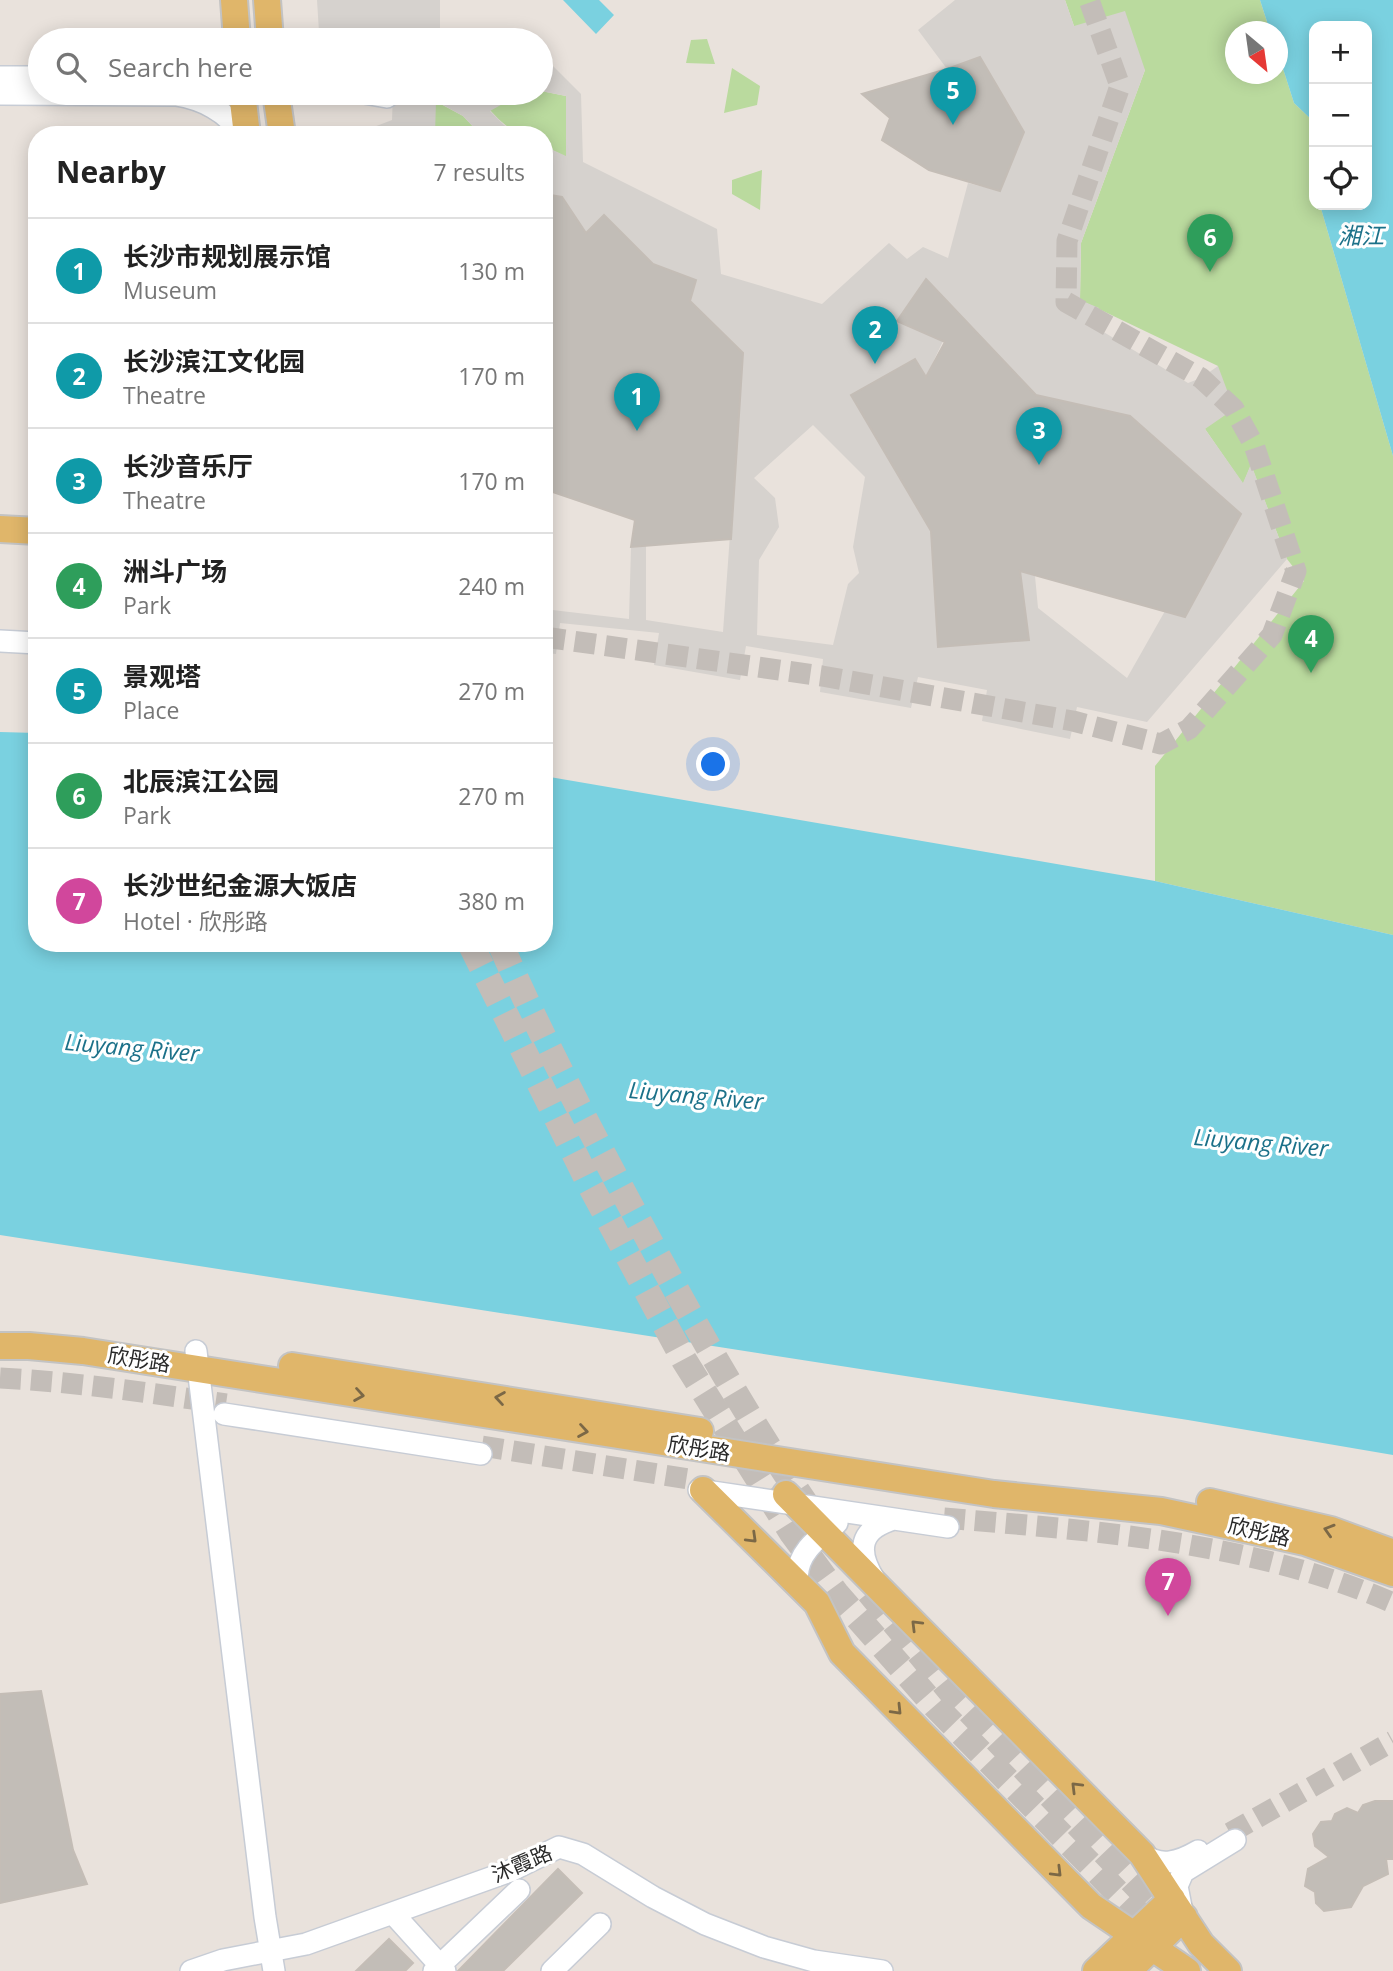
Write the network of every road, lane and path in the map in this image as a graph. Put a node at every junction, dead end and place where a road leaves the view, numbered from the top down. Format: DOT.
graph roads {
  1 [pos="267,0"];
  2 [pos="234,1"];
  3 [pos="227,28"];
  4 [pos="236,28"];
  5 [pos="269,28"];
  6 [pos="0,77"];
  7 [pos="28,77"];
  8 [pos="0,94"];
  9 [pos="28,94"];
  10 [pos="208,105"];
  11 [pos="243,105"];
  12 [pos="278,105"];
  13 [pos="234,126"];
  14 [pos="246,126"];
  15 [pos="281,126"];
  16 [pos="0,529"];
  17 [pos="28,531"];
  18 [pos="0,547"];
  19 [pos="28,549"];
  20 [pos="0,641"];
  21 [pos="28,643"];
  22 [pos="0,1328"];
  23 [pos="0,1346"];
  24 [pos="202,1361"];
  25 [pos="225,1409"];
  26 [pos="482,1450"];
  27 [pos="697,1487"];
  28 [pos="791,1499"];
  29 [pos="857,1513"];
  30 [pos="890,1514"];
  31 [pos="946,1522"];
  32 [pos="824,1533"];
  33 [pos="1393,1553"];
  34 [pos="1393,1573"];
  35 [pos="798,1584"];
  36 [pos="881,1590"];
  37 [pos="1142,1854"];
  38 [pos="519,1890"];
  39 [pos="1178,1908"];
  40 [pos="398,1919"];
  41 [pos="600,1924"];
  42 [pos="1144,1941"];
  43 [pos="275,1958"];
  44 [pos="440,1969"];
  45 [pos="191,1971"];
  46 [pos="219,1971"];
  47 [pos="552,1971"];
  48 [pos="822,1971"];
  49 [pos="882,1971"];
  50 [pos="1096,1971"];
  51 [pos="1128,1971"];
  52 [pos="1187,1971"];
  53 [pos="1228,1971"];
  1 -- 5 [label="main road"];
  2 -- 3 [label="street"];
  2 -- 4 [label="main road"];
  6 -- 7 [label="street"];
  8 -- 9 [label="street"];
  10 -- 13 [label="street"];
  11 -- 14 [label="main road"];
  12 -- 15 [label="main road"];
  16 -- 17 [label="main road"];
  18 -- 19 [label="main road"];
  20 -- 21 [label="street"];
  22 -- 24 [label="main road, 欣彤路"];
  23 -- 24 [label="main road, 欣彤路"];
  33 -- 24 [label="main road, 欣彤路, one-way"];
  24 -- 34 [label="main road, 欣彤路, one-way"];
  24 -- 43 [label="street"];
  25 -- 26 [label="street"];
  27 -- 28 [label="street"];
  27 -- 35 [label="main road, one-way"];
  28 -- 29 [label="street"];
  28 -- 30 [label="street"];
  28 -- 32 [label="main road"];
  29 -- 30 [label="street"];
  29 -- 32 [label="street"];
  30 -- 31 [label="street"];
  30 -- 36 [label="street"];
  32 -- 35 [label="street"];
  32 -- 36 [label="main road"];
  35 -- 42 [label="main road, one-way"];
  37 -- 36 [label="main road, one-way"];
  37 -- 39 [label="main road"];
  37 -- 39 [label="street"];
  38 -- 44 [label="street"];
  39 -- 42 [label="main road"];
  39 -- 53 [label="main road"];
  40 -- 43 [label="street, 沐霞路"];
  40 -- 44 [label="street"];
  40 -- 48 [label="street, 沐霞路"];
  41 -- 47 [label="street"];
  42 -- 50 [label="main road"];
  42 -- 51 [label="main road"];
  42 -- 52 [label="main road"];
  43 -- 45 [label="street, 沐霞路"];
  43 -- 46 [label="street, 沐霞路"];
  43 -- 49 [label="street, 沐霞路"];
}
